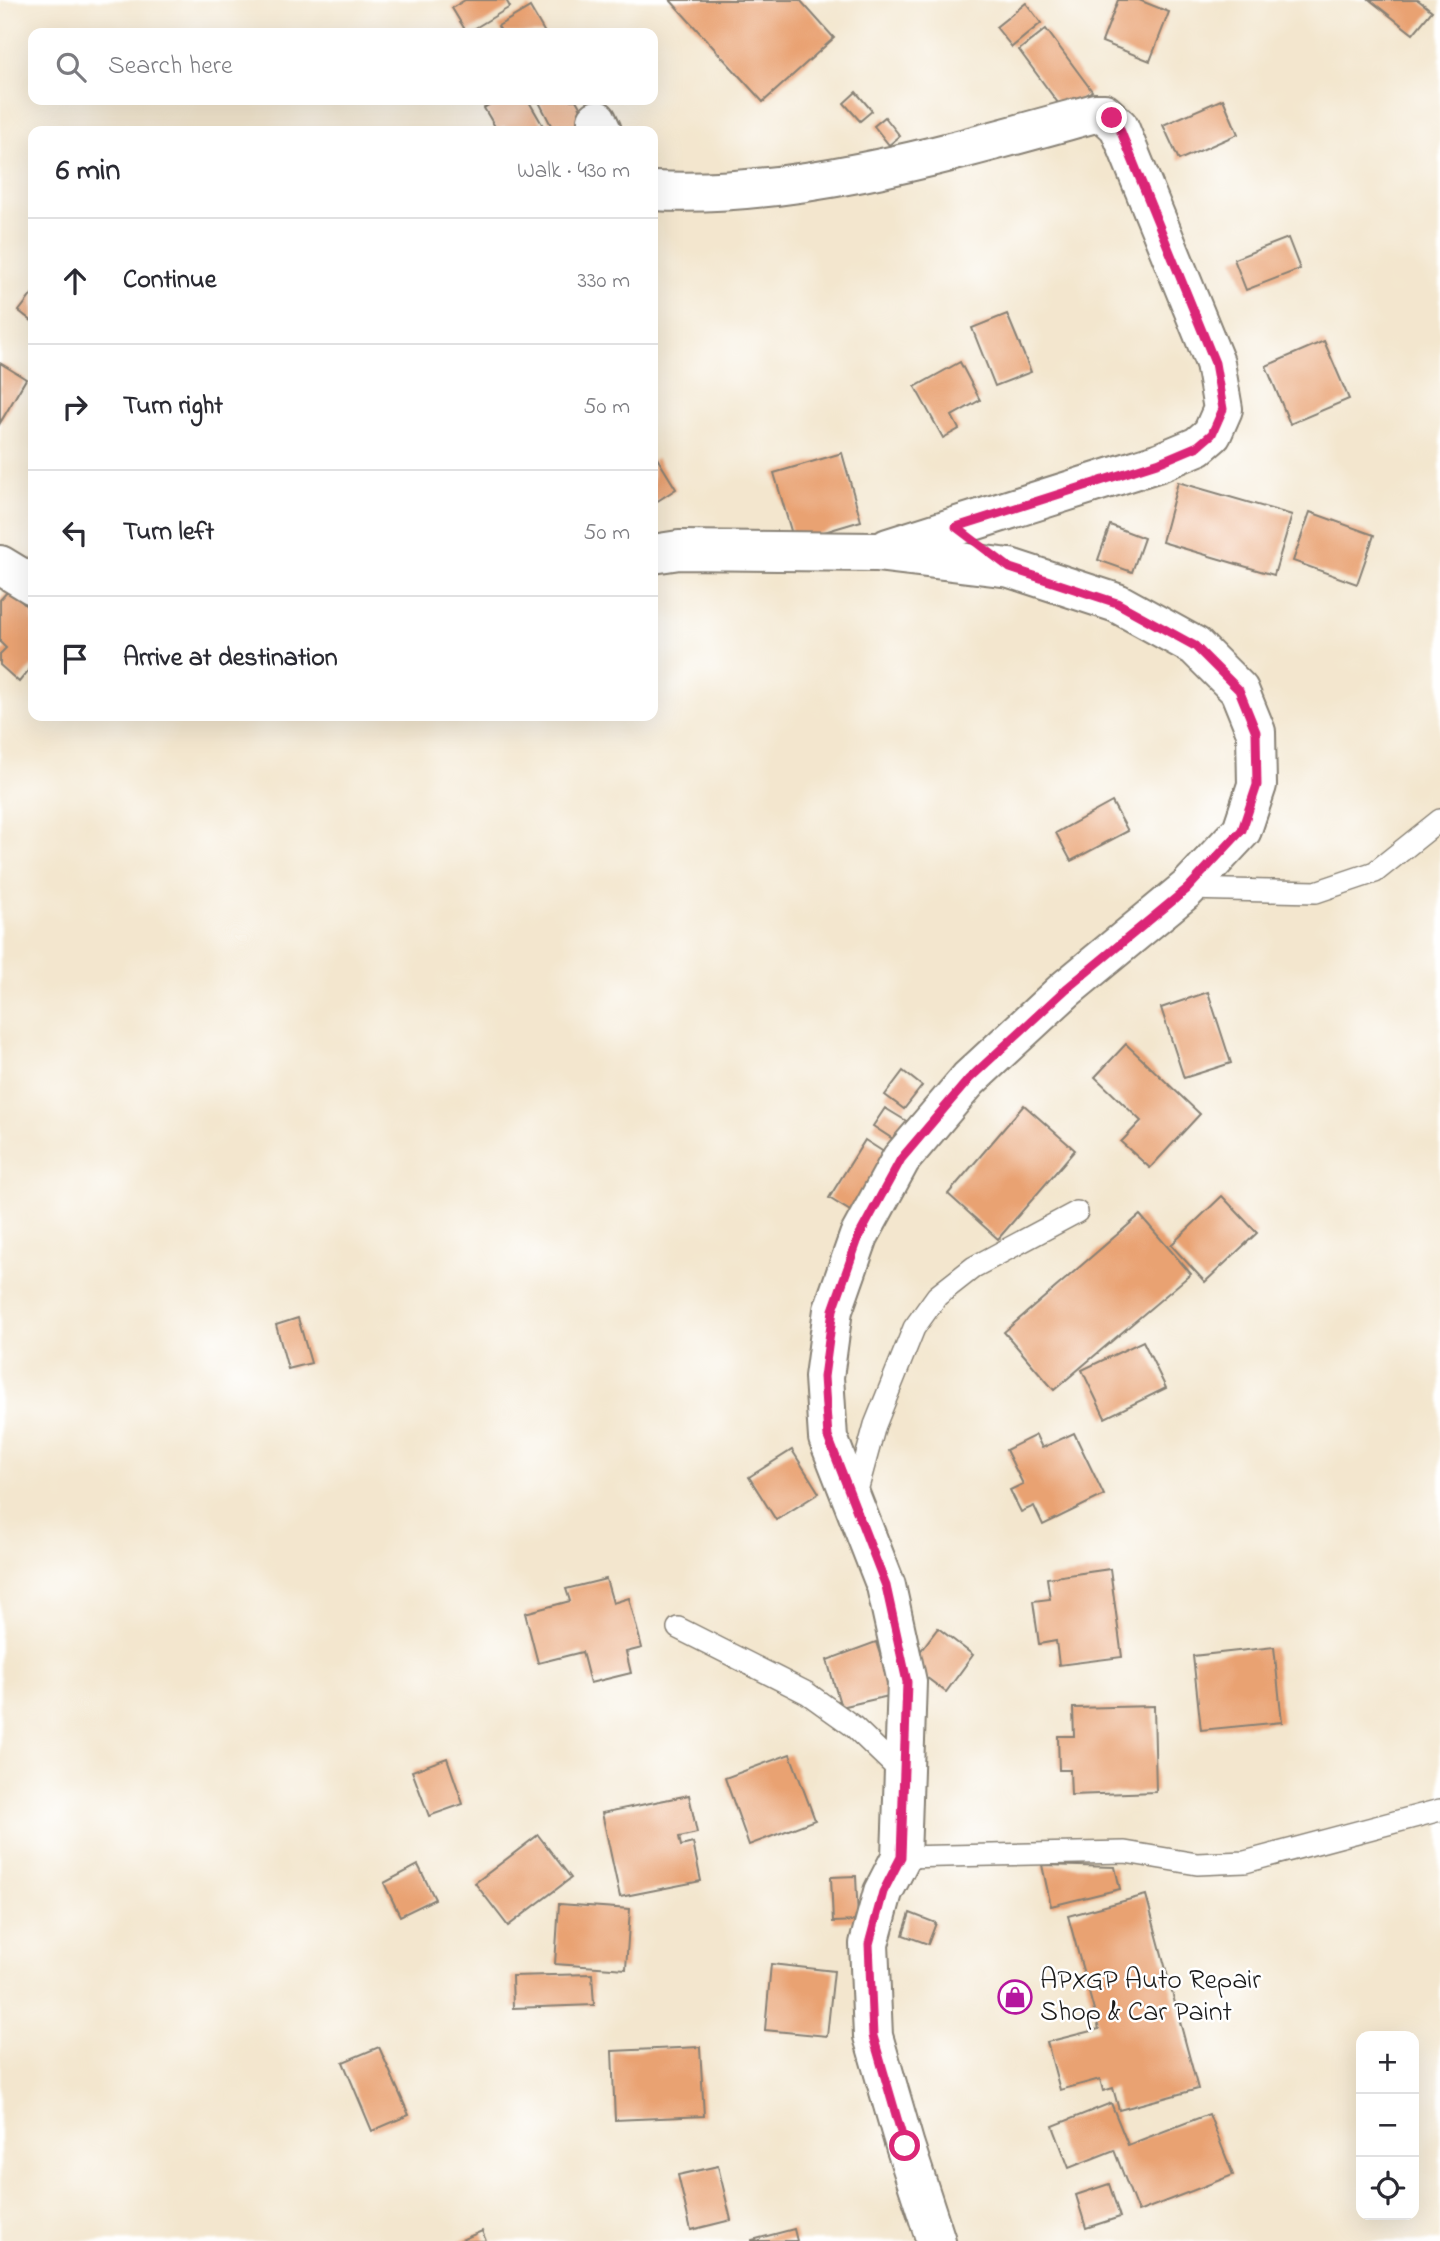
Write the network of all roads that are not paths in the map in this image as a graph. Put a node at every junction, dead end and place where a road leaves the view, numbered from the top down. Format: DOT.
graph roads {
  1 [pos="658,191"];
  2 [pos="956,527"];
  3 [pos="876,552"];
  4 [pos="658,553"];
  5 [pos="0,565"];
  6 [pos="1010,568"];
  7 [pos="28,582"];
  8 [pos="1440,820"];
  9 [pos="1187,889"];
  10 [pos="1076,1212"];
  11 [pos="853,1503"];
  12 [pos="678,1628"];
  13 [pos="903,1774"];
  14 [pos="1440,1810"];
  15 [pos="901,1857"];
  16 [pos="936,2241"];
  1 -- 2 [label="street"];
  2 -- 3 [label="street"];
  2 -- 6 [label="street"];
  3 -- 4 [label="street"];
  3 -- 6 [label="street"];
  5 -- 7 [label="street"];
  6 -- 9 [label="street"];
  8 -- 9 [label="lane"];
  9 -- 11 [label="street"];
  10 -- 11 [label="lane"];
  11 -- 13 [label="street"];
  12 -- 13 [label="lane"];
  13 -- 15 [label="street"];
  14 -- 15 [label="lane"];
  15 -- 16 [label="street"];
}
